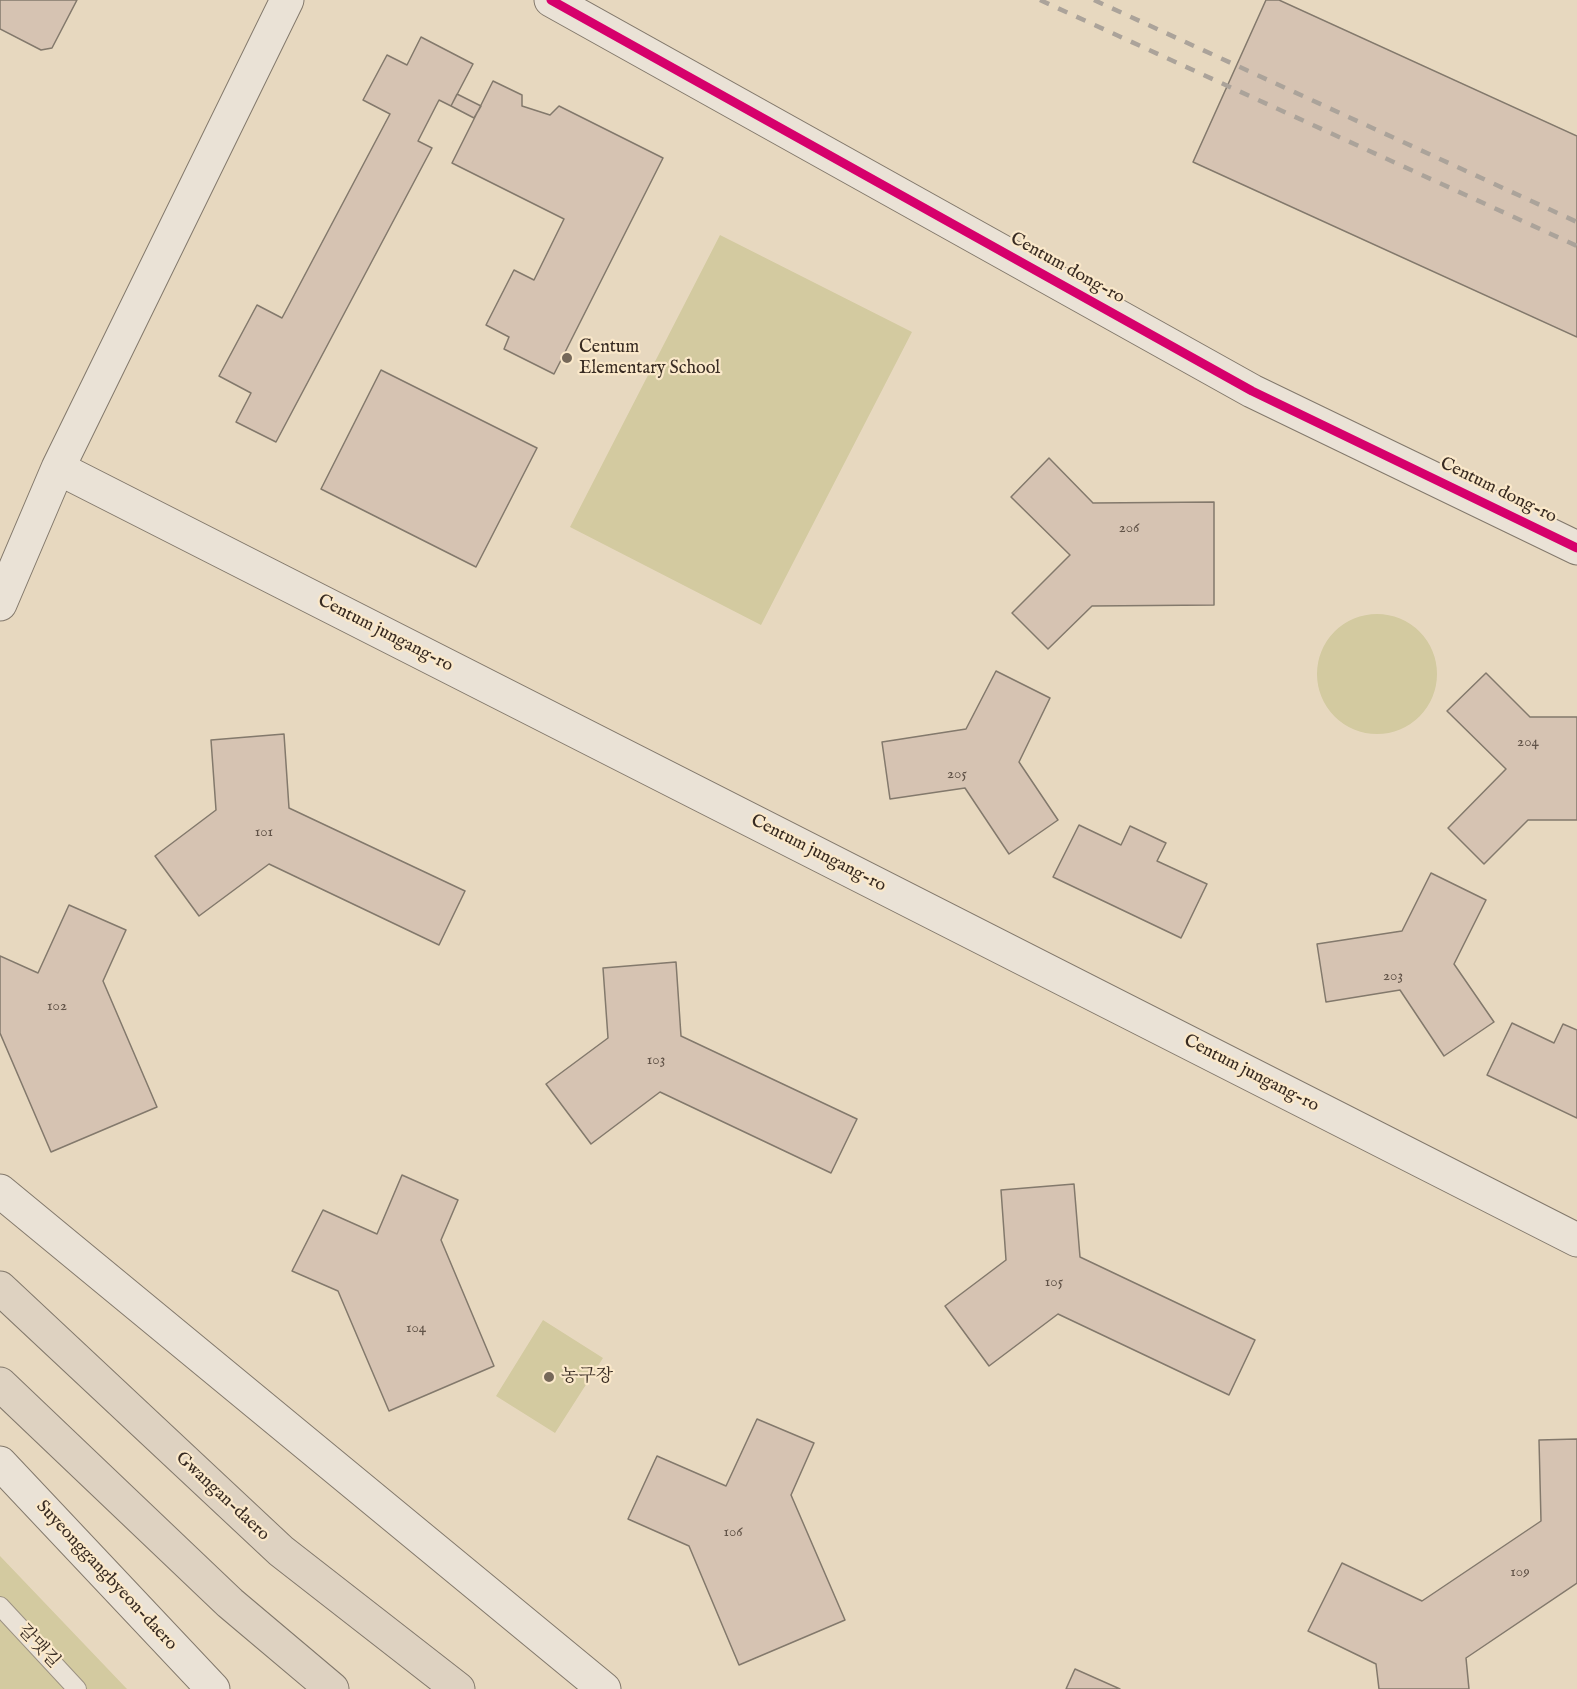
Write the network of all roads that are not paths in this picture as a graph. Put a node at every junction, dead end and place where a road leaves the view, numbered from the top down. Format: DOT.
graph roads {
  1 [pos="287,0"];
  2 [pos="551,0"];
  3 [pos="58,468"];
  4 [pos="1577,548"];
  5 [pos="0,604"];
  6 [pos="0,1191"];
  7 [pos="1577,1240"];
  8 [pos="0,1288"];
  9 [pos="0,1384"];
  10 [pos="0,1463"];
  11 [pos="0,1606"];
  12 [pos="76,1689"];
  13 [pos="213,1689"];
  14 [pos="332,1689"];
  15 [pos="458,1689"];
  16 [pos="604,1689"];
  1 -- 3 [label="main road"];
  2 -- 4 [label="main road, Centum dong-ro"];
  3 -- 5 [label="main road"];
  3 -- 7 [label="main road, Centum jungang-ro"];
  6 -- 16 [label="main road"];
  8 -- 15 [label="highway, Gwangan-daero"];
  9 -- 14 [label="highway"];
  10 -- 13 [label="main road, Suyeonggangbyeon-daero"];
  11 -- 12 [label="lane, 갈맷길"];
}
